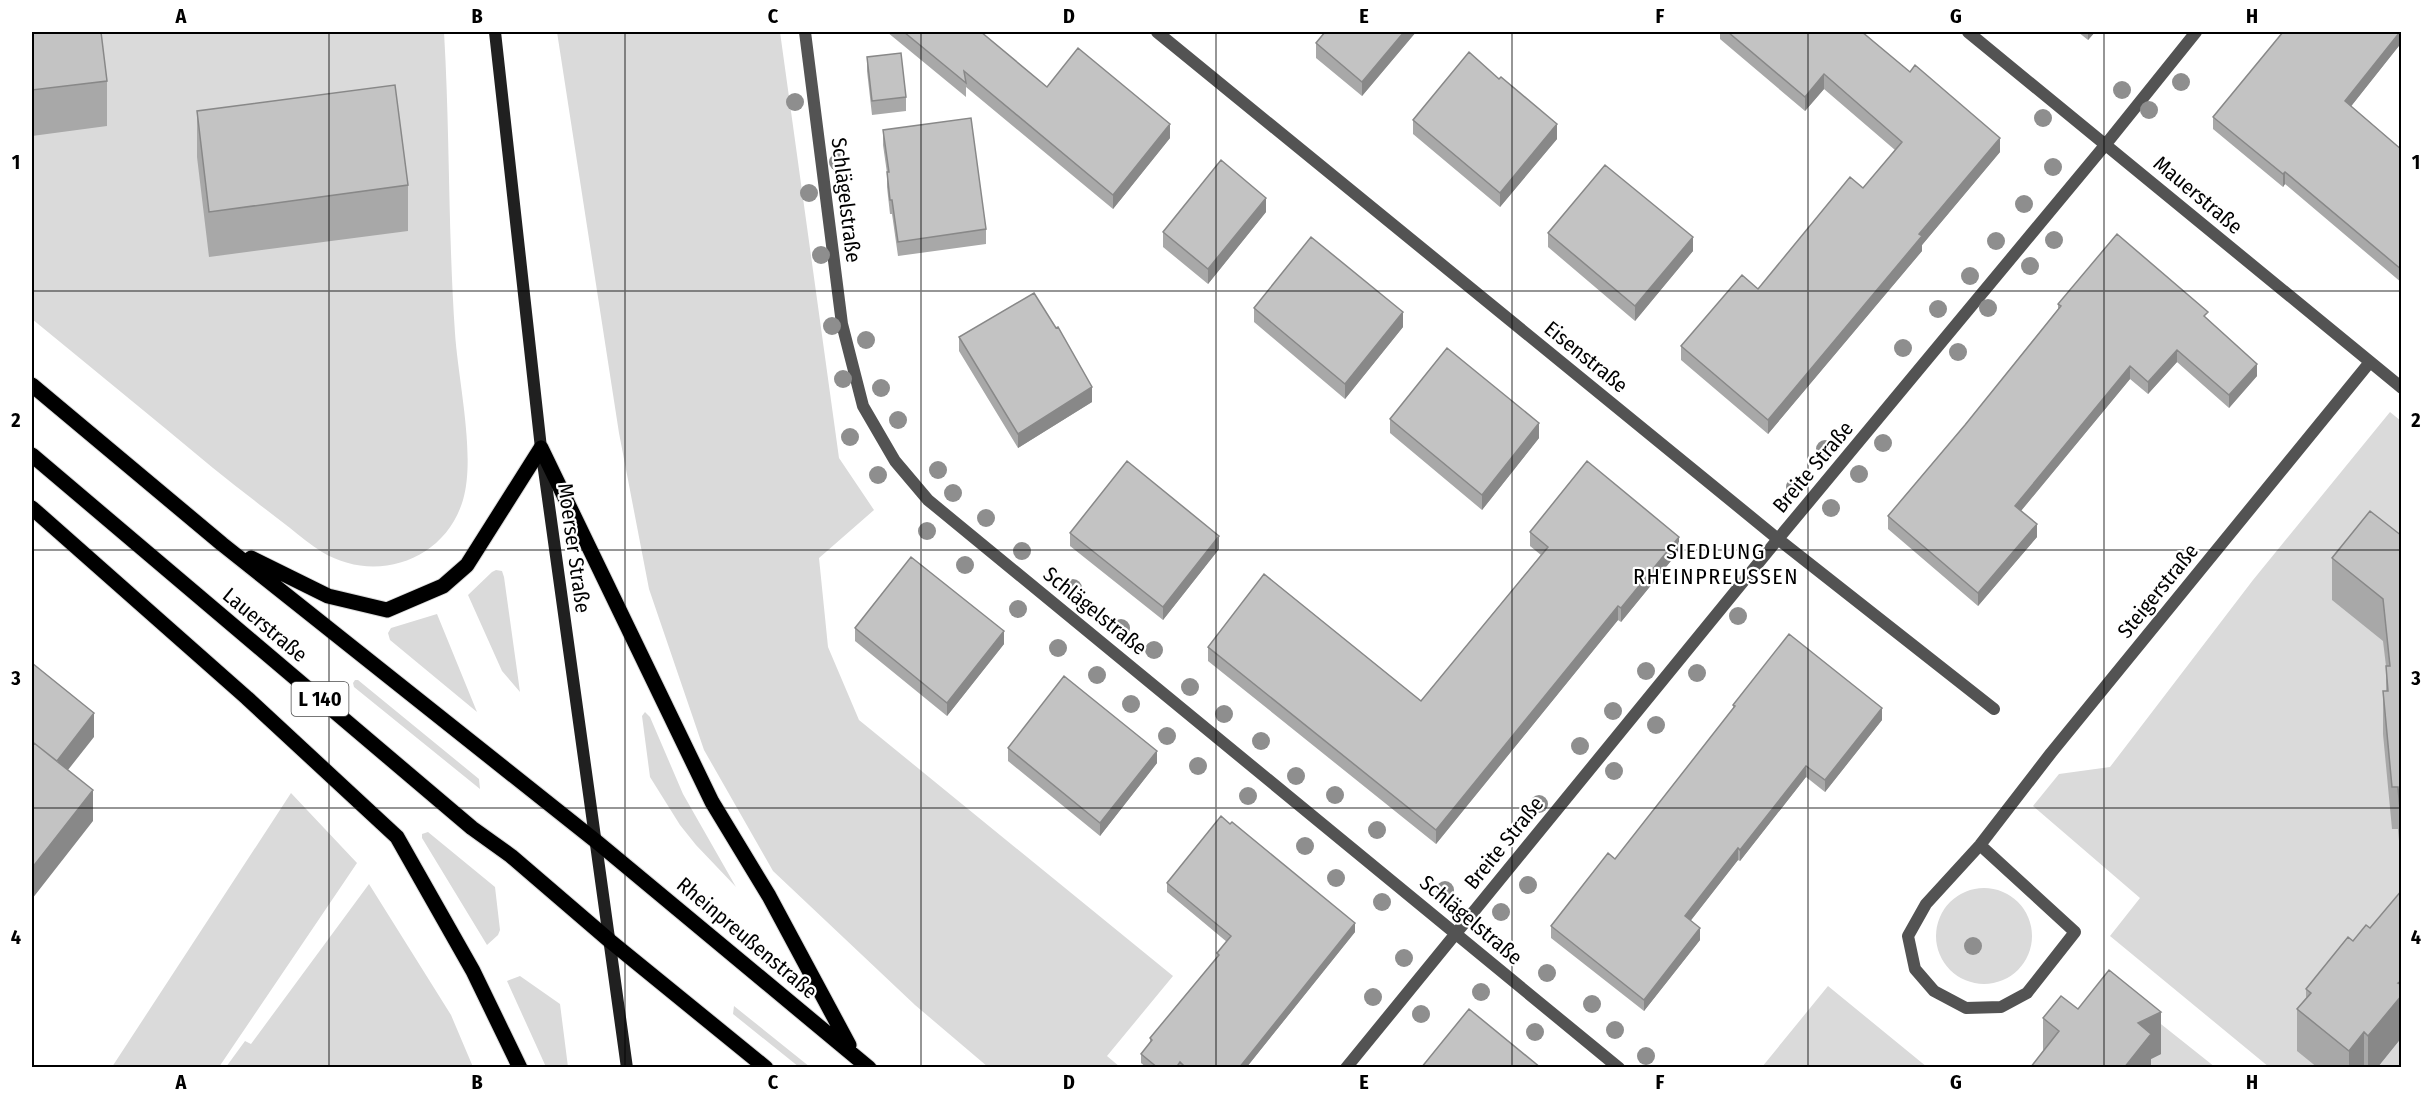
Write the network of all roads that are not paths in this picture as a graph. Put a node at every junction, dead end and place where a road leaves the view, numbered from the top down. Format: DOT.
graph roads {
  1 [pos="495,32"];
  2 [pos="805,32"];
  3 [pos="1157,32"];
  4 [pos="1968,32"];
  5 [pos="2196,32"];
  6 [pos="2106,144"];
  7 [pos="2370,362"];
  8 [pos="32,385"];
  9 [pos="2402,388"];
  10 [pos="541,448"];
  11 [pos="32,455"];
  12 [pos="32,508"];
  13 [pos="1778,539"];
  14 [pos="222,544"];
  15 [pos="1994,709"];
  16 [pos="597,842"];
  17 [pos="1980,846"];
  18 [pos="1456,932"];
  19 [pos="610,940"];
  20 [pos="853,1053"];
  21 [pos="520,1068"];
  22 [pos="627,1068"];
  23 [pos="766,1068"];
  24 [pos="869,1068"];
  25 [pos="1346,1068"];
  26 [pos="1619,1068"];
  1 -- 10 [label="main road, Moerser Straße"];
  2 -- 18 [label="street, Schlägelstraße"];
  3 -- 13 [label="street, Eisenstraße"];
  4 -- 6 [label="street, Mauerstraße"];
  5 -- 6 [label="street, Breite Straße"];
  6 -- 7 [label="street, Mauerstraße"];
  6 -- 13 [label="street, Breite Straße"];
  7 -- 9 [label="street, Mauerstraße"];
  7 -- 17 [label="street, Steigerstraße"];
  8 -- 14 [label="main road, Lauerstraße / L 140"];
  10 -- 14 [label="main road"];
  10 -- 16 [label="main road, Moerser Straße"];
  10 -- 20 [label="main road"];
  11 -- 19 [label="main road, Lauerstraße / L 140"];
  12 -- 21 [label="main road"];
  13 -- 15 [label="street, Eisenstraße"];
  13 -- 18 [label="street, Breite Straße"];
  14 -- 16 [label="main road, Lauerstraße / L 140"];
  16 -- 19 [label="main road, Moerser Straße"];
  16 -- 20 [label="main road, Rheinpreußenstraße / L 140"];
  17 -- 17 [label="street, Steigerstraße"];
  18 -- 25 [label="street, Breite Straße"];
  18 -- 26 [label="street, Schlägelstraße"];
  19 -- 22 [label="main road, Moerser Straße"];
  19 -- 23 [label="main road, L 140"];
  20 -- 24 [label="main road, Rheinpreußenstraße / L 140"];
}
